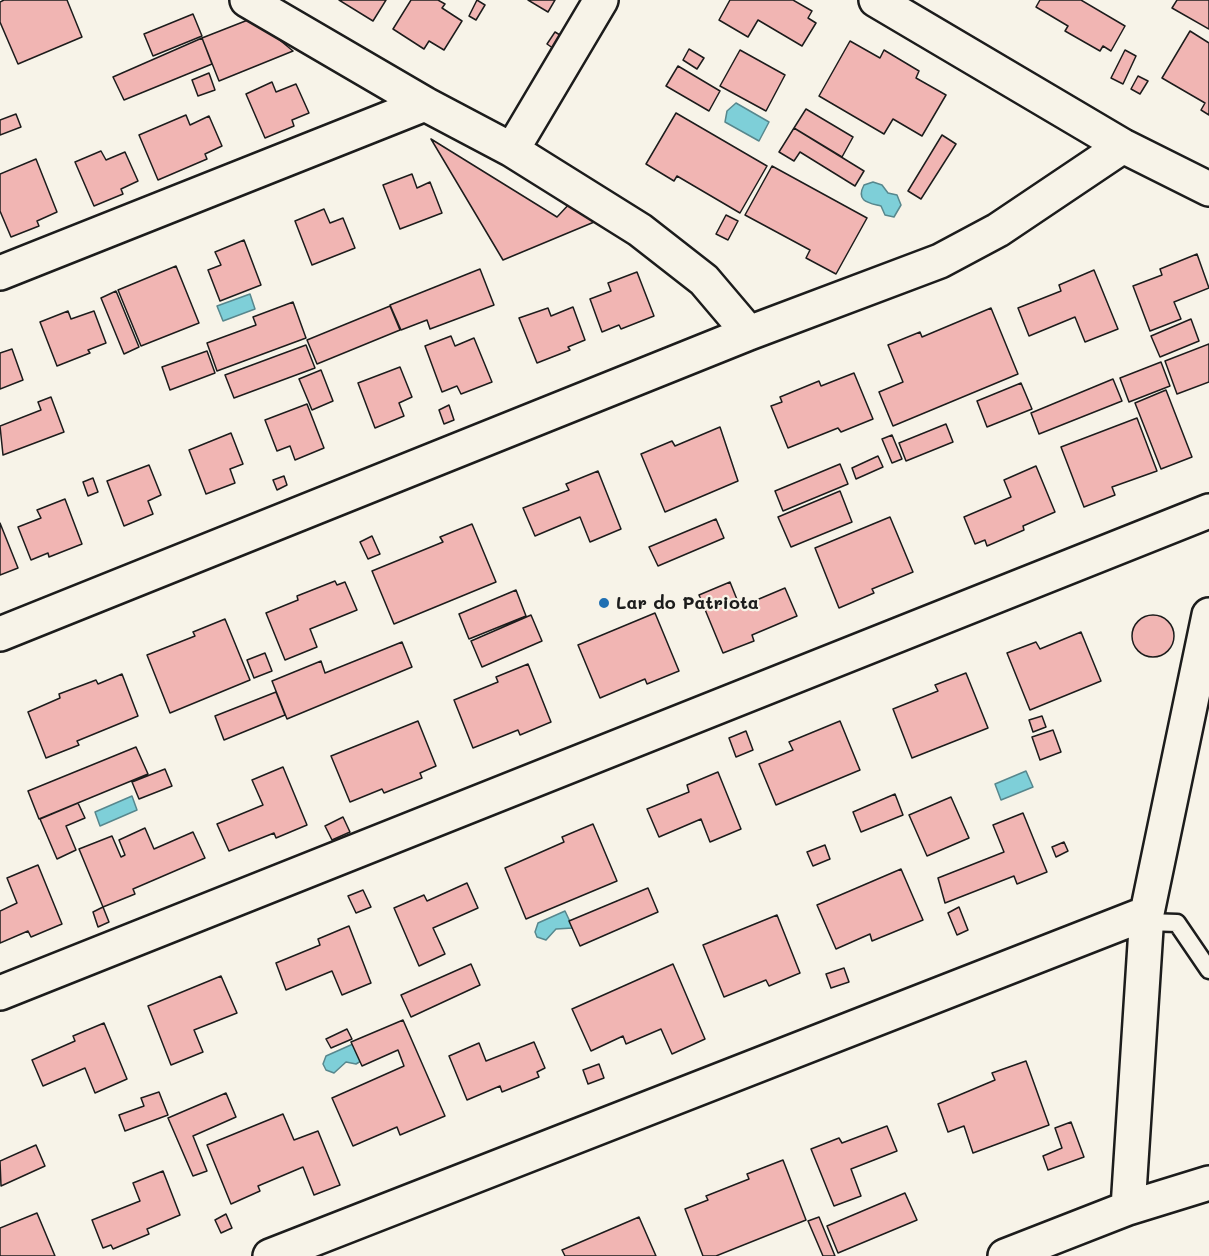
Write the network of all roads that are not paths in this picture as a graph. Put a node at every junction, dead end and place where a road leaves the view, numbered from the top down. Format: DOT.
graph roads {
  1 [pos="247,0"];
  2 [pos="601,0"];
  3 [pos="876,0"];
  4 [pos="425,104"];
  5 [pos="1122,146"];
  6 [pos="512,150"];
  7 [pos="1209,189"];
  8 [pos="0,273"];
  9 [pos="749,333"];
  10 [pos="1209,511"];
  11 [pos="1209,615"];
  12 [pos="0,633"];
  13 [pos="1147,917"];
  14 [pos="1209,970"];
  15 [pos="0,993"];
  16 [pos="1209,1183"];
  17 [pos="1128,1208"];
  18 [pos="270,1256"];
  19 [pos="1005,1256"];
  1 -- 4 [label="street"];
  2 -- 6 [label="street"];
  3 -- 5 [label="street"];
  4 -- 6 [label="street"];
  4 -- 8 [label="street"];
  5 -- 7 [label="street"];
  5 -- 9 [label="street"];
  6 -- 9 [label="street"];
  9 -- 12 [label="street"];
  10 -- 15 [label="street"];
  11 -- 13 [label="street"];
  13 -- 14 [label="lane"];
  13 -- 17 [label="street"];
  13 -- 18 [label="street"];
  16 -- 17 [label="street"];
  17 -- 19 [label="street"];
}
